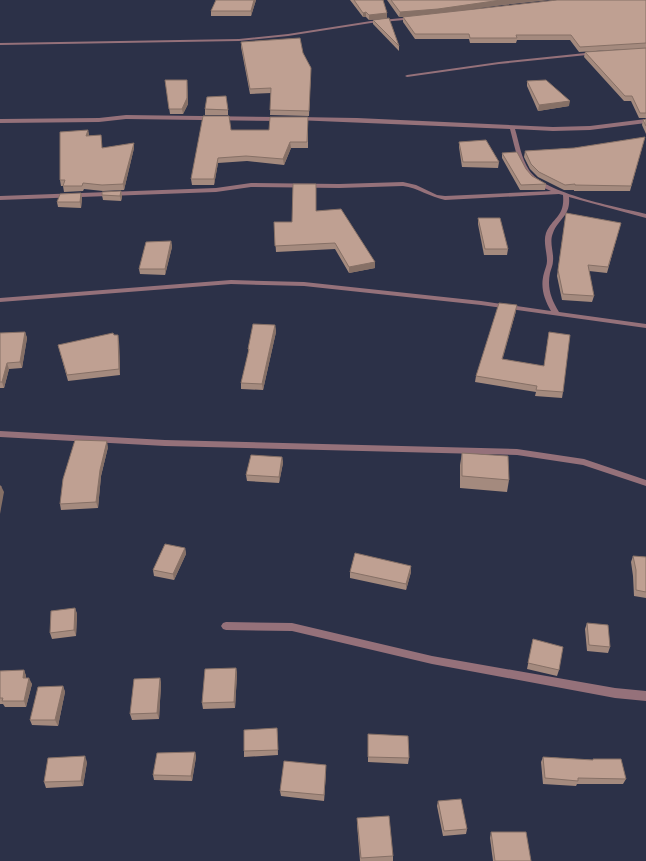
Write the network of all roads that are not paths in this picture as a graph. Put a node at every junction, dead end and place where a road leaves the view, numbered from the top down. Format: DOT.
graph roads {
  1 [pos="416,18"];
  2 [pos="0,44"];
  3 [pos="600,52"];
  4 [pos="407,76"];
  5 [pos="285,119"];
  6 [pos="293,119"];
  7 [pos="0,121"];
  8 [pos="646,121"];
  9 [pos="512,128"];
  10 [pos="562,193"];
  11 [pos="0,198"];
  12 [pos="646,216"];
  13 [pos="0,300"];
  14 [pos="556,313"];
  15 [pos="646,326"];
  16 [pos="0,434"];
  17 [pos="646,483"];
  18 [pos="226,626"];
  19 [pos="646,696"];
  1 -- 2 [label="street"];
  3 -- 4 [label="street"];
  5 -- 7 [label="street"];
  6 -- 9 [label="street"];
  8 -- 9 [label="street"];
  9 -- 10 [label="street"];
  10 -- 11 [label="street"];
  10 -- 12 [label="street"];
  10 -- 14 [label="street"];
  13 -- 14 [label="street"];
  14 -- 15 [label="street"];
  16 -- 17 [label="street"];
  18 -- 19 [label="street"];
}
